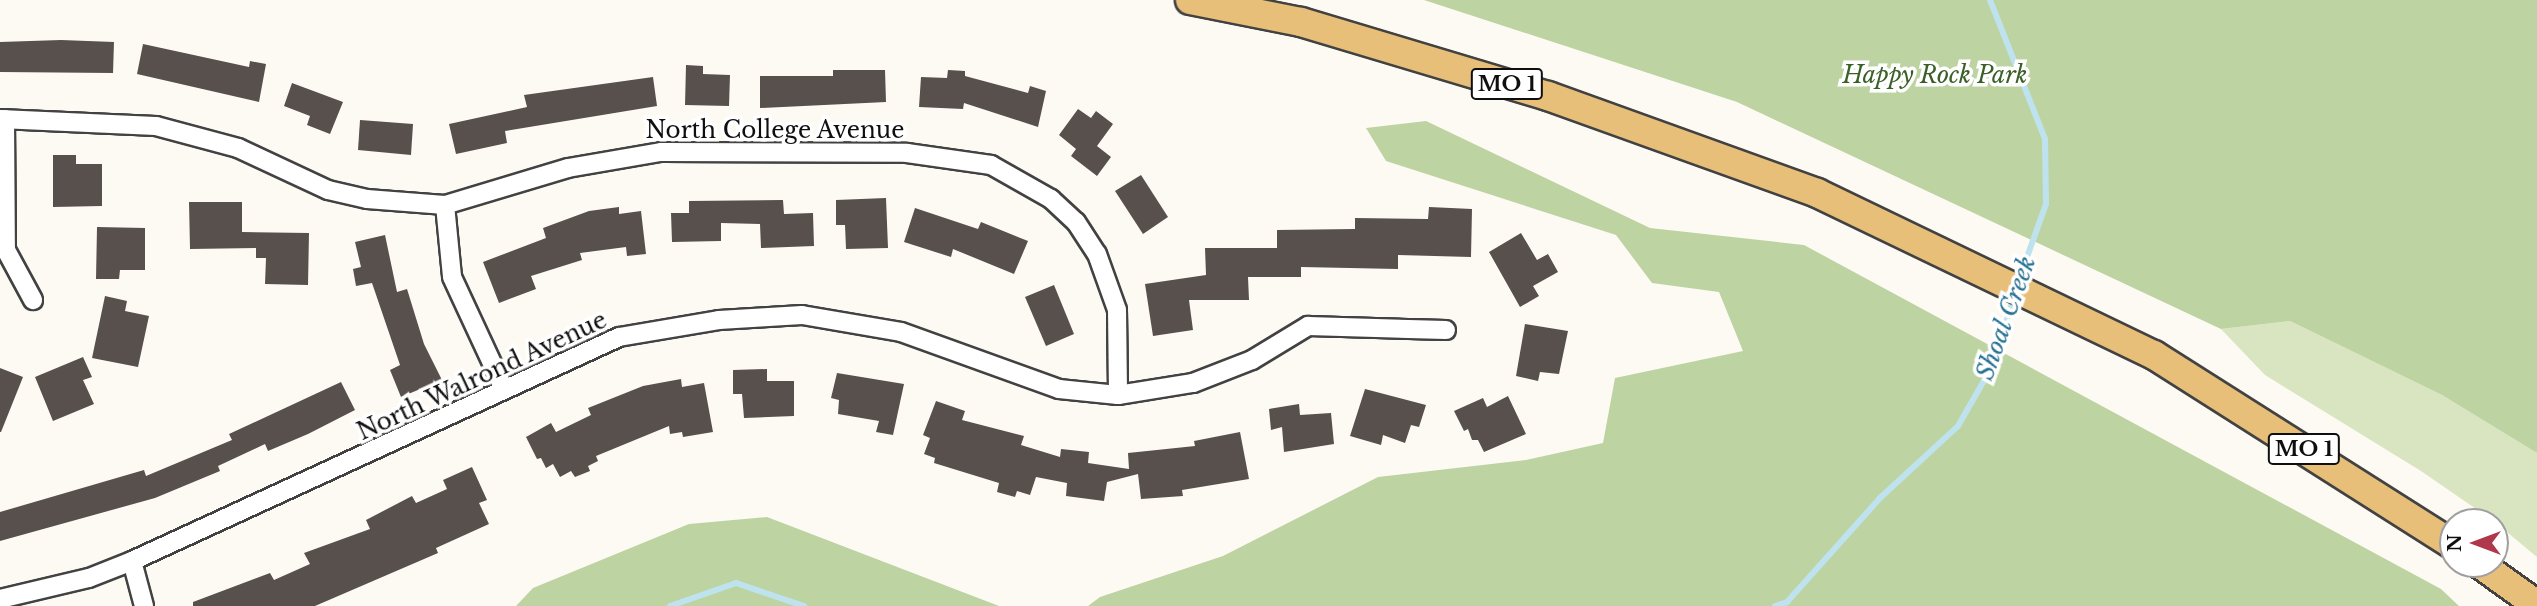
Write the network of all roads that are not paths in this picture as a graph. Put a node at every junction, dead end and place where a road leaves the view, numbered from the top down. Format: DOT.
graph roads {
  1 [pos="1190,0"];
  2 [pos="2,119"];
  3 [pos="445,205"];
  4 [pos="33,300"];
  5 [pos="1446,330"];
  6 [pos="504,389"];
  7 [pos="1118,395"];
  8 [pos="2439,536"];
  9 [pos="132,561"];
  10 [pos="2499,578"];
  11 [pos="0,599"];
  12 [pos="2537,605"];
  13 [pos="144,606"];
  1 -- 8 [label="main road, MO 1"];
  2 -- 3 [label="street, North College Avenue"];
  2 -- 4 [label="street"];
  3 -- 6 [label="street"];
  3 -- 7 [label="street, North College Avenue"];
  5 -- 7 [label="street, North Walrond Avenue"];
  6 -- 7 [label="street, North Walrond Avenue"];
  6 -- 9 [label="street, North Walrond Avenue"];
  9 -- 11 [label="street, North Walrond Avenue"];
  9 -- 13 [label="street"];
  10 -- 12 [label="main road"];
}
